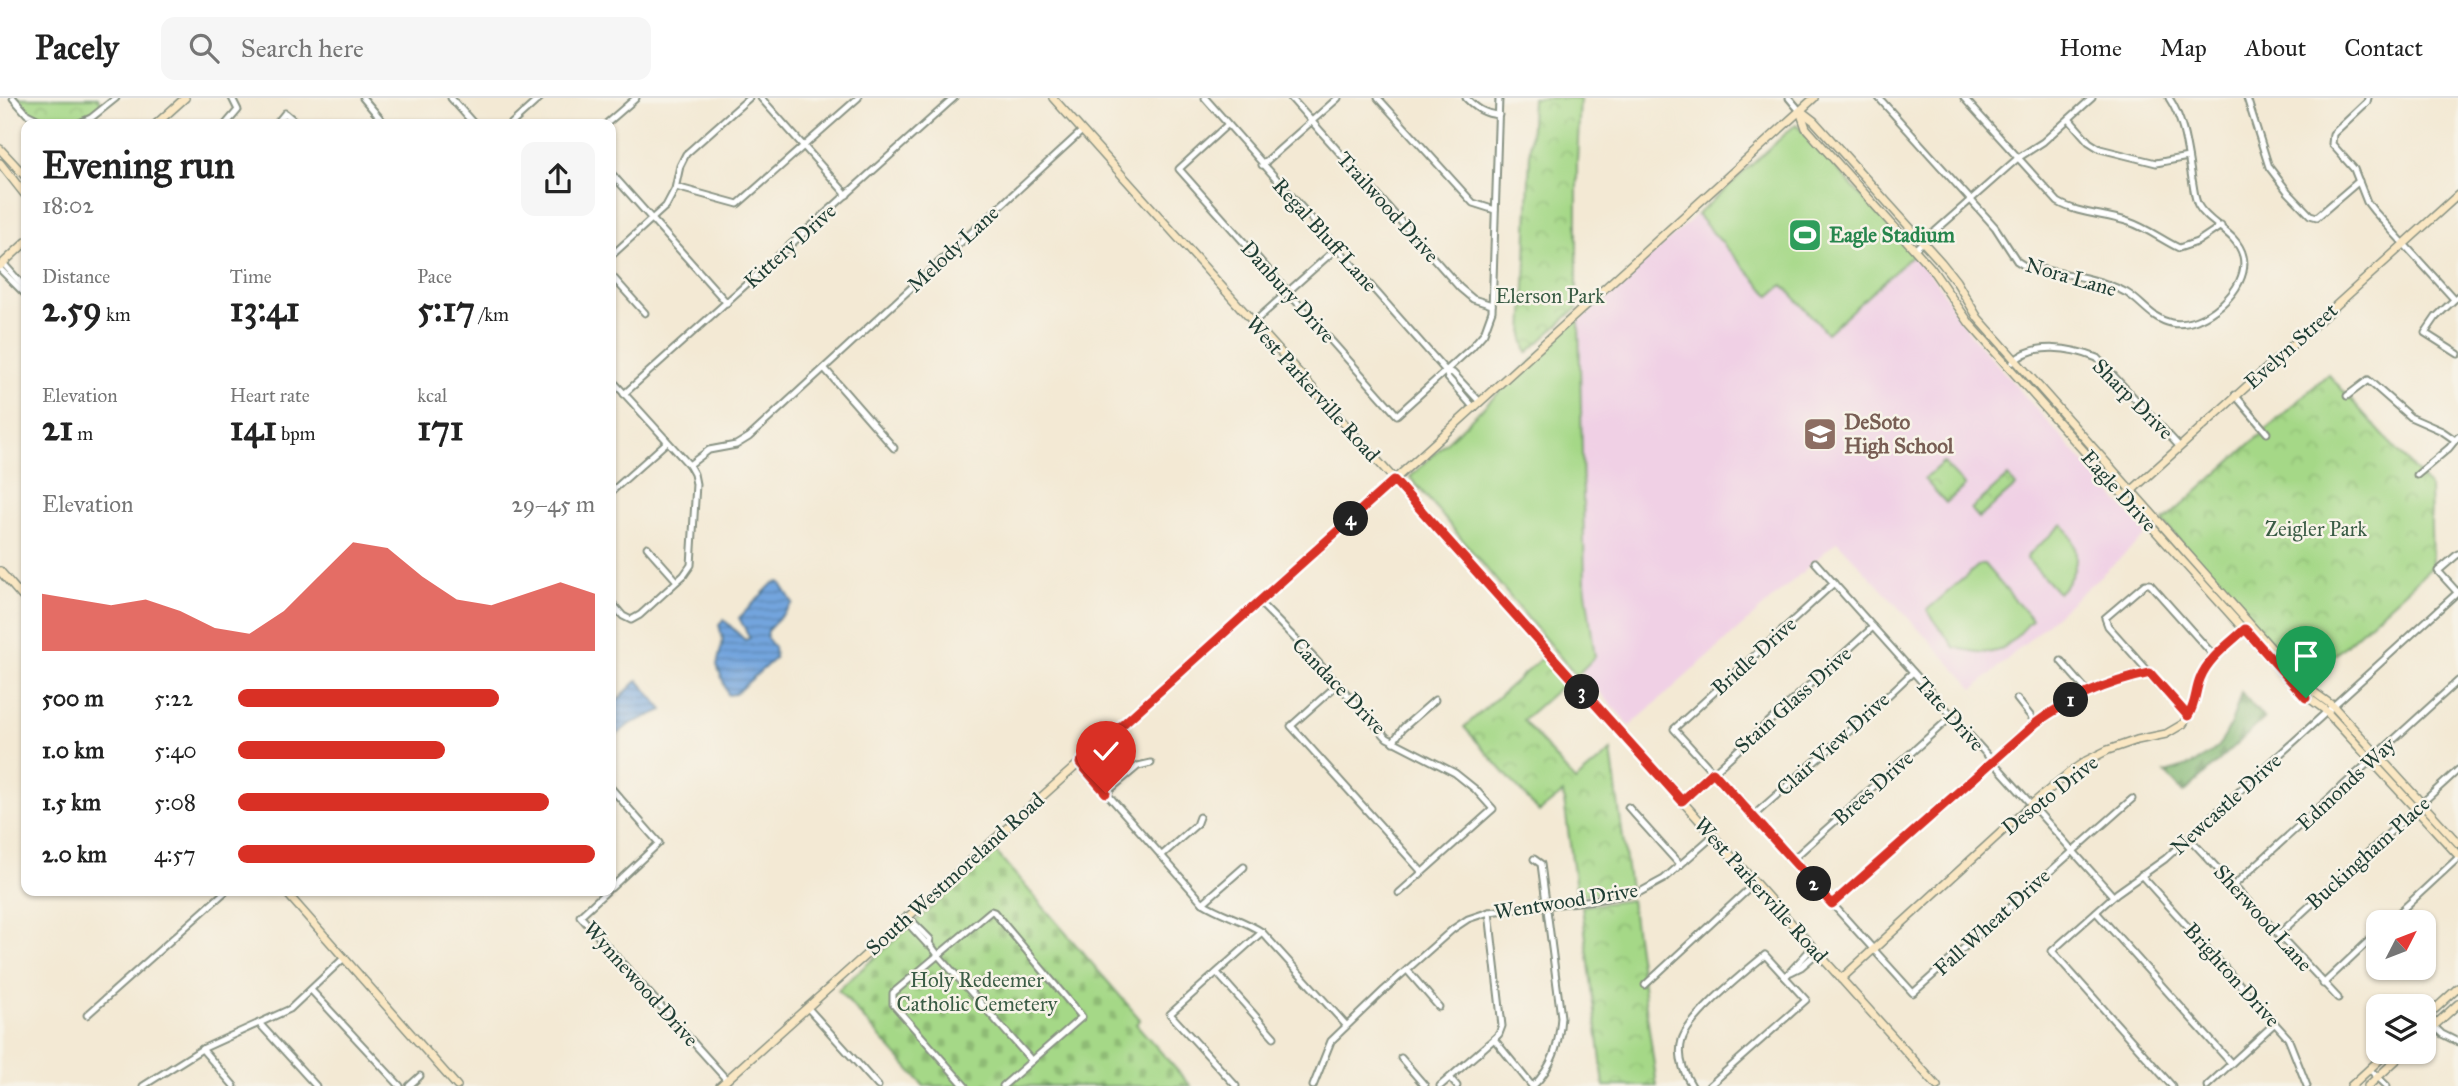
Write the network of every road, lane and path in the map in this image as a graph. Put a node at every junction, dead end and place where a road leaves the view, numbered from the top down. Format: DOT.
graph roads {
  1 [pos="13,98"];
  2 [pos="102,98"];
  3 [pos="116,98"];
  4 [pos="185,98"];
  5 [pos="232,98"];
  6 [pos="363,98"];
  7 [pos="451,98"];
  8 [pos="540,98"];
  9 [pos="636,98"];
  10 [pos="749,98"];
  11 [pos="761,98"];
  12 [pos="858,98"];
  13 [pos="954,98"];
  14 [pos="1053,98"];
  15 [pos="1205,98"];
  16 [pos="1291,98"];
  17 [pos="1338,98"];
  18 [pos="1378,98"];
  19 [pos="1466,98"];
  20 [pos="1499,98"];
  21 [pos="1789,98"];
  22 [pos="1814,98"];
  23 [pos="1879,98"];
  24 [pos="1964,98"];
  25 [pos="2092,98"];
  26 [pos="2169,98"];
  27 [pos="2257,98"];
  28 [pos="2368,98"];
  29 [pos="2248,100"];
  30 [pos="109,104"];
  31 [pos="1800,111"];
  32 [pos="1499,115"];
  33 [pos="37,119"];
  34 [pos="89,119"];
  35 [pos="162,119"];
  36 [pos="230,119"];
  37 [pos="381,119"];
  38 [pos="470,119"];
  39 [pos="517,119"];
  40 [pos="612,119"];
  41 [pos="2069,120"];
  42 [pos="1311,122"];
  43 [pos="1227,125"];
  44 [pos="1082,131"];
  45 [pos="804,147"];
  46 [pos="0,149"];
  47 [pos="2188,157"];
  48 [pos="2018,158"];
  49 [pos="0,163"];
  50 [pos="1262,165"];
  51 [pos="21,172"];
  52 [pos="616,178"];
  53 [pos="2359,181"];
  54 [pos="676,187"];
  55 [pos="21,190"];
  56 [pos="847,195"];
  57 [pos="2458,195"];
  58 [pos="1971,201"];
  59 [pos="1495,209"];
  60 [pos="653,219"];
  61 [pos="2221,226"];
  62 [pos="1923,242"];
  63 [pos="2404,244"];
  64 [pos="21,247"];
  65 [pos="1337,248"];
  66 [pos="1914,249"];
  67 [pos="616,252"];
  68 [pos="1,266"];
  69 [pos="616,281"];
  70 [pos="21,284"];
  71 [pos="21,289"];
  72 [pos="1288,292"];
  73 [pos="2456,298"];
  74 [pos="727,303"];
  75 [pos="1492,305"];
  76 [pos="645,313"];
  77 [pos="1254,323"];
  78 [pos="2458,354"];
  79 [pos="2015,359"];
  80 [pos="2008,367"];
  81 [pos="825,369"];
  82 [pos="1446,371"];
  83 [pos="616,385"];
  84 [pos="624,394"];
  85 [pos="2235,395"];
  86 [pos="2347,396"];
  87 [pos="1477,405"];
  88 [pos="2076,428"];
  89 [pos="2267,433"];
  90 [pos="2069,435"];
  91 [pos="2456,438"];
  92 [pos="667,442"];
  93 [pos="2179,446"];
  94 [pos="894,448"];
  95 [pos="689,465"];
  96 [pos="2417,475"];
  97 [pos="1394,480"];
  98 [pos="616,488"];
  99 [pos="2132,490"];
  100 [pos="2124,497"];
  101 [pos="2165,528"];
  102 [pos="2158,535"];
  103 [pos="647,547"];
  104 [pos="2458,554"];
  105 [pos="1815,562"];
  106 [pos="0,571"];
  107 [pos="677,581"];
  108 [pos="2202,581"];
  109 [pos="1834,583"];
  110 [pos="2458,593"];
  111 [pos="21,595"];
  112 [pos="1259,602"];
  113 [pos="616,608"];
  114 [pos="2238,608"];
  115 [pos="2248,626"];
  116 [pos="1873,628"];
  117 [pos="2215,657"];
  118 [pos="2061,662"];
  119 [pos="1913,672"];
  120 [pos="2150,673"];
  121 [pos="2458,681"];
  122 [pos="1338,684"];
  123 [pos="2088,692"];
  124 [pos="1435,699"];
  125 [pos="2017,699"];
  126 [pos="2330,709"];
  127 [pos="1952,716"];
  128 [pos="2188,716"];
  129 [pos="2036,723"];
  130 [pos="1393,742"];
  131 [pos="2375,758"];
  132 [pos="1992,761"];
  133 [pos="1080,763"];
  134 [pos="1151,763"];
  135 [pos="2458,770"];
  136 [pos="1713,772"];
  137 [pos="1106,793"];
  138 [pos="616,794"];
  139 [pos="2132,799"];
  140 [pos="1682,801"];
  141 [pos="2032,805"];
  142 [pos="2419,806"];
  143 [pos="1628,807"];
  144 [pos="1753,816"];
  145 [pos="1199,817"];
  146 [pos="1712,836"];
  147 [pos="2189,838"];
  148 [pos="2458,843"];
  149 [pos="2072,850"];
  150 [pos="1161,856"];
  151 [pos="2458,857"];
  152 [pos="1534,859"];
  153 [pos="1793,859"];
  154 [pos="1680,865"];
  155 [pos="1244,867"];
  156 [pos="1422,872"];
  157 [pos="2141,875"];
  158 [pos="616,883"];
  159 [pos="1754,884"];
  160 [pos="2233,886"];
  161 [pos="1399,893"];
  162 [pos="220,896"];
  163 [pos="289,896"];
  164 [pos="601,896"];
  165 [pos="2113,897"];
  166 [pos="1203,903"];
  167 [pos="1547,904"];
  168 [pos="1832,904"];
  169 [pos="2402,910"];
  170 [pos="1489,912"];
  171 [pos="2096,912"];
  172 [pos="906,917"];
  173 [pos="1262,932"];
  174 [pos="2278,935"];
  175 [pos="2366,943"];
  176 [pos="1872,949"];
  177 [pos="1815,950"];
  178 [pos="938,955"];
  179 [pos="344,958"];
  180 [pos="1408,971"];
  181 [pos="1218,974"];
  182 [pos="1785,977"];
  183 [pos="1841,979"];
  184 [pos="2323,984"];
  185 [pos="1645,985"];
  186 [pos="2458,988"];
  187 [pos="311,990"];
  188 [pos="2338,998"];
  189 [pos="2458,1004"];
  190 [pos="807,1007"];
  191 [pos="1439,1007"];
  192 [pos="2436,1009"];
  193 [pos="88,1015"];
  194 [pos="259,1023"];
  195 [pos="2275,1023"];
  196 [pos="2436,1024"];
  197 [pos="1346,1025"];
  198 [pos="2436,1028"];
  199 [pos="1274,1037"];
  200 [pos="1493,1039"];
  201 [pos="2458,1042"];
  202 [pos="202,1049"];
  203 [pos="1401,1058"];
  204 [pos="1032,1061"];
  205 [pos="2231,1063"];
  206 [pos="2375,1064"];
  207 [pos="2392,1064"];
  208 [pos="2370,1069"];
  209 [pos="420,1076"];
  210 [pos="2377,1077"];
  211 [pos="1450,1078"];
  212 [pos="726,1079"];
  213 [pos="153,1084"];
  214 [pos="2305,1085"];
  215 [pos="143,1086"];
  216 [pos="234,1086"];
  217 [pos="316,1086"];
  218 [pos="400,1086"];
  219 [pos="409,1086"];
  220 [pos="457,1086"];
  221 [pos="720,1086"];
  222 [pos="878,1086"];
  223 [pos="965,1086"];
  224 [pos="1003,1086"];
  225 [pos="1236,1086"];
  226 [pos="1313,1086"];
  227 [pos="1425,1086"];
  228 [pos="1440,1086"];
  229 [pos="1457,1086"];
  230 [pos="1533,1086"];
  231 [pos="1692,1086"];
  232 [pos="1709,1086"];
  233 [pos="1937,1086"];
  234 [pos="2172,1086"];
  235 [pos="2207,1086"];
  236 [pos="2351,1086"];
  237 [pos="2368,1086"];
  238 [pos="2387,1086"];
  1 -- 33 [label="street"];
  2 -- 30 [label="street"];
  3 -- 30 [label="street"];
  4 -- 35 [label="street"];
  5 -- 36 [label="street"];
  6 -- 37 [label="street"];
  7 -- 38 [label="street"];
  8 -- 39 [label="street"];
  9 -- 40 [label="street"];
  10 -- 54 [label="street"];
  11 -- 45 [label="street"];
  12 -- 45 [label="street"];
  13 -- 56 [label="street, Kittery Drive"];
  14 -- 44 [label="street, West Parkerville Road"];
  15 -- 43 [label="street, Regal Bluff Lane"];
  16 -- 42 [label="street, Trailwood Drive"];
  17 -- 42 [label="street"];
  18 -- 59 [label="street"];
  19 -- 32 [label="street"];
  20 -- 32 [label="street"];
  21 -- 31 [label="street, Eagle Drive"];
  22 -- 31 [label="street, South Westmoreland Road"];
  23 -- 58 [label="street, Nora Lane"];
  24 -- 48 [label="street"];
  25 -- 41 [label="street"];
  26 -- 47 [label="street"];
  27 -- 29 [label="street"];
  28 -- 53 [label="street"];
  29 -- 53 [label="street"];
  30 -- 34 [label="street"];
  31 -- 62 [label="street, Eagle Drive"];
  31 -- 66 [label="street, Eagle Drive"];
  31 -- 87 [label="street, South Westmoreland Road"];
  32 -- 59 [label="street"];
  41 -- 47 [label="street"];
  41 -- 48 [label="street"];
  42 -- 50 [label="street"];
  42 -- 75 [label="street, Trailwood Drive"];
  43 -- 50 [label="street, Regal Bluff Lane"];
  43 -- 72 [label="street, Danbury Drive"];
  44 -- 77 [label="street, West Parkerville Road"];
  44 -- 81 [label="street, Melody Lane"];
  45 -- 54 [label="street"];
  45 -- 56 [label="street"];
  46 -- 51 [label="street"];
  47 -- 61 [label="street"];
  48 -- 58 [label="street"];
  48 -- 61 [label="street"];
  49 -- 55 [label="street"];
  50 -- 65 [label="street, Regal Bluff Lane"];
  52 -- 60 [label="street"];
  53 -- 63 [label="street"];
  54 -- 60 [label="street"];
  56 -- 74 [label="street, Kittery Drive"];
  57 -- 63 [label="street, Evelyn Street"];
  58 -- 61 [label="street, Nora Lane"];
  58 -- 62 [label="street"];
  59 -- 75 [label="street"];
  60 -- 67 [label="street"];
  60 -- 74 [label="street"];
  62 -- 66 [label="street"];
  62 -- 79 [label="street, Eagle Drive"];
  63 -- 73 [label="street"];
  63 -- 85 [label="street, Evelyn Street"];
  64 -- 68 [label="street"];
  65 -- 72 [label="street"];
  65 -- 82 [label="street, Regal Bluff Lane"];
  66 -- 80 [label="street, Eagle Drive"];
  68 -- 70 [label="street"];
  68 -- 71 [label="street"];
  69 -- 76 [label="street"];
  72 -- 77 [label="street"];
  72 -- 82 [label="street, Danbury Drive"];
  73 -- 78 [label="street"];
  74 -- 84 [label="street, Kittery Drive"];
  75 -- 82 [label="street"];
  77 -- 97 [label="street, West Parkerville Road"];
  79 -- 80 [label="street"];
  79 -- 88 [label="street, Eagle Drive"];
  79 -- 93 [label="street, Sharp Drive"];
  80 -- 90 [label="street, Eagle Drive"];
  81 -- 94 [label="street"];
  81 -- 95 [label="street, Melody Lane"];
  82 -- 87 [label="street, Regal Bluff Lane"];
  83 -- 84 [label="street"];
  84 -- 92 [label="street"];
  85 -- 89 [label="street"];
  85 -- 93 [label="street, Evelyn Street"];
  86 -- 91 [label="street"];
  87 -- 97 [label="street, South Westmoreland Road"];
  88 -- 90 [label="street"];
  88 -- 99 [label="street, Eagle Drive"];
  90 -- 100 [label="street, Eagle Drive"];
  91 -- 96 [label="street"];
  92 -- 95 [label="street"];
  92 -- 98 [label="street"];
  93 -- 99 [label="street, Evelyn Street"];
  95 -- 107 [label="street"];
  97 -- 112 [label="street, South Westmoreland Road"];
  97 -- 140 [label="street, West Parkerville Road"];
  99 -- 100 [label="street, Evelyn Street"];
  99 -- 101 [label="street, Eagle Drive"];
  100 -- 102 [label="street, Eagle Drive"];
  101 -- 102 [label="street"];
  101 -- 114 [label="street, Eagle Drive"];
  102 -- 108 [label="street, Eagle Drive"];
  103 -- 107 [label="street"];
  104 -- 110 [label="street"];
  105 -- 109 [label="street, Tate Drive"];
  106 -- 111 [label="street"];
  107 -- 113 [label="street"];
  108 -- 114 [label="street"];
  108 -- 115 [label="street, Eagle Drive"];
  109 -- 116 [label="street, Tate Drive"];
  109 -- 136 [label="street, Bridle Drive"];
  110 -- 126 [label="street, Newcastle Drive"];
  112 -- 122 [label="street, Candace Drive"];
  112 -- 133 [label="street, South Westmoreland Road"];
  114 -- 115 [label="street, Eagle Drive"];
  115 -- 117 [label="street"];
  115 -- 126 [label="street, Eagle Drive"];
  116 -- 119 [label="street, Tate Drive"];
  116 -- 136 [label="street, Stain Glass Drive"];
  117 -- 120 [label="street"];
  117 -- 128 [label="street"];
  118 -- 123 [label="street"];
  119 -- 127 [label="street, Tate Drive"];
  119 -- 144 [label="street, Clair View Drive"];
  120 -- 123 [label="street"];
  120 -- 128 [label="street"];
  121 -- 131 [label="street, Edmonds Way"];
  122 -- 130 [label="street, Candace Drive"];
  122 -- 156 [label="street"];
  123 -- 129 [label="street"];
  124 -- 130 [label="street"];
  125 -- 129 [label="street"];
  126 -- 131 [label="street, Eagle Drive"];
  126 -- 147 [label="street, Newcastle Drive"];
  127 -- 132 [label="street, Tate Drive"];
  127 -- 153 [label="street, Brees Drive"];
  128 -- 141 [label="street, Desoto Drive"];
  129 -- 132 [label="street"];
  130 -- 156 [label="street, Candace Drive"];
  131 -- 142 [label="street, Eagle Drive"];
  131 -- 160 [label="street, Edmonds Way"];
  132 -- 141 [label="street, Tate Drive"];
  132 -- 168 [label="street"];
  133 -- 137 [label="street"];
  133 -- 172 [label="street, South Westmoreland Road"];
  134 -- 137 [label="street"];
  135 -- 142 [label="street, Buckingham Place"];
  136 -- 140 [label="street, Stain Glass Drive"];
  136 -- 144 [label="street"];
  137 -- 150 [label="street"];
  138 -- 158 [label="street, Wynnewood Drive"];
  139 -- 149 [label="street, Fall Wheat Drive"];
  140 -- 146 [label="street, West Parkerville Road"];
  141 -- 149 [label="street, Tate Drive"];
  141 -- 176 [label="street, Desoto Drive"];
  142 -- 148 [label="street, Eagle Drive"];
  142 -- 151 [label="street, Eagle Drive"];
  142 -- 174 [label="street, Buckingham Place"];
  143 -- 154 [label="street"];
  144 -- 153 [label="street"];
  145 -- 150 [label="street"];
  146 -- 154 [label="street, Wentwood Drive"];
  146 -- 159 [label="street, West Parkerville Road"];
  147 -- 157 [label="street, Newcastle Drive"];
  147 -- 160 [label="street, Sherwood Lane"];
  149 -- 165 [label="street, Tate Drive"];
  149 -- 176 [label="street, Fall Wheat Drive"];
  150 -- 166 [label="street"];
  151 -- 169 [label="street"];
  152 -- 167 [label="street"];
  153 -- 168 [label="street"];
  154 -- 167 [label="street, Wentwood Drive"];
  155 -- 166 [label="street"];
  156 -- 161 [label="street"];
  157 -- 165 [label="street, Newcastle Drive"];
  157 -- 195 [label="street, Brighton Drive"];
  159 -- 177 [label="street, West Parkerville Road"];
  159 -- 185 [label="street"];
  160 -- 174 [label="street, Sherwood Lane"];
  162 -- 193 [label="street"];
  163 -- 179 [label="street"];
  164 -- 212 [label="street, Wynnewood Drive"];
  165 -- 171 [label="street, Newcastle Drive"];
  166 -- 173 [label="street"];
  167 -- 170 [label="street, Wentwood Drive"];
  167 -- 230 [label="street"];
  168 -- 176 [label="street"];
  170 -- 180 [label="street, Wentwood Drive"];
  170 -- 200 [label="street"];
  171 -- 205 [label="street"];
  171 -- 234 [label="street, Newcastle Drive"];
  172 -- 178 [label="street"];
  172 -- 190 [label="street, South Westmoreland Road"];
  173 -- 181 [label="street"];
  173 -- 197 [label="street"];
  174 -- 184 [label="street, Sherwood Lane"];
  175 -- 184 [label="street"];
  176 -- 183 [label="street, Desoto Drive"];
  177 -- 182 [label="street"];
  177 -- 183 [label="street, West Parkerville Road"];
  178 -- 204 [label="street"];
  178 -- 204 [label="street"];
  178 -- 223 [label="street"];
  179 -- 187 [label="street"];
  179 -- 220 [label="street"];
  180 -- 191 [label="street"];
  180 -- 197 [label="street, Wentwood Drive"];
  181 -- 199 [label="street"];
  181 -- 225 [label="street"];
  182 -- 231 [label="street"];
  182 -- 232 [label="street"];
  183 -- 233 [label="street, West Parkerville Road"];
  184 -- 188 [label="street, Sherwood Lane"];
  186 -- 192 [label="street"];
  187 -- 194 [label="street"];
  187 -- 218 [label="street"];
  189 -- 196 [label="street"];
  190 -- 212 [label="street, South Westmoreland Road"];
  190 -- 222 [label="street"];
  194 -- 202 [label="street"];
  194 -- 217 [label="street"];
  195 -- 205 [label="street"];
  195 -- 214 [label="street, Brighton Drive"];
  197 -- 226 [label="street, Wentwood Drive"];
  198 -- 201 [label="street"];
  200 -- 211 [label="street"];
  200 -- 230 [label="street"];
  202 -- 213 [label="street"];
  202 -- 216 [label="street"];
  203 -- 227 [label="street"];
  204 -- 224 [label="street"];
  205 -- 235 [label="street"];
  206 -- 208 [label="street"];
  207 -- 210 [label="street"];
  208 -- 210 [label="street"];
  208 -- 236 [label="street"];
  209 -- 219 [label="street"];
  210 -- 237 [label="street"];
  210 -- 238 [label="street"];
  211 -- 228 [label="street"];
  211 -- 229 [label="street"];
  212 -- 221 [label="street, South Westmoreland Road"];
  213 -- 215 [label="street"];
}
